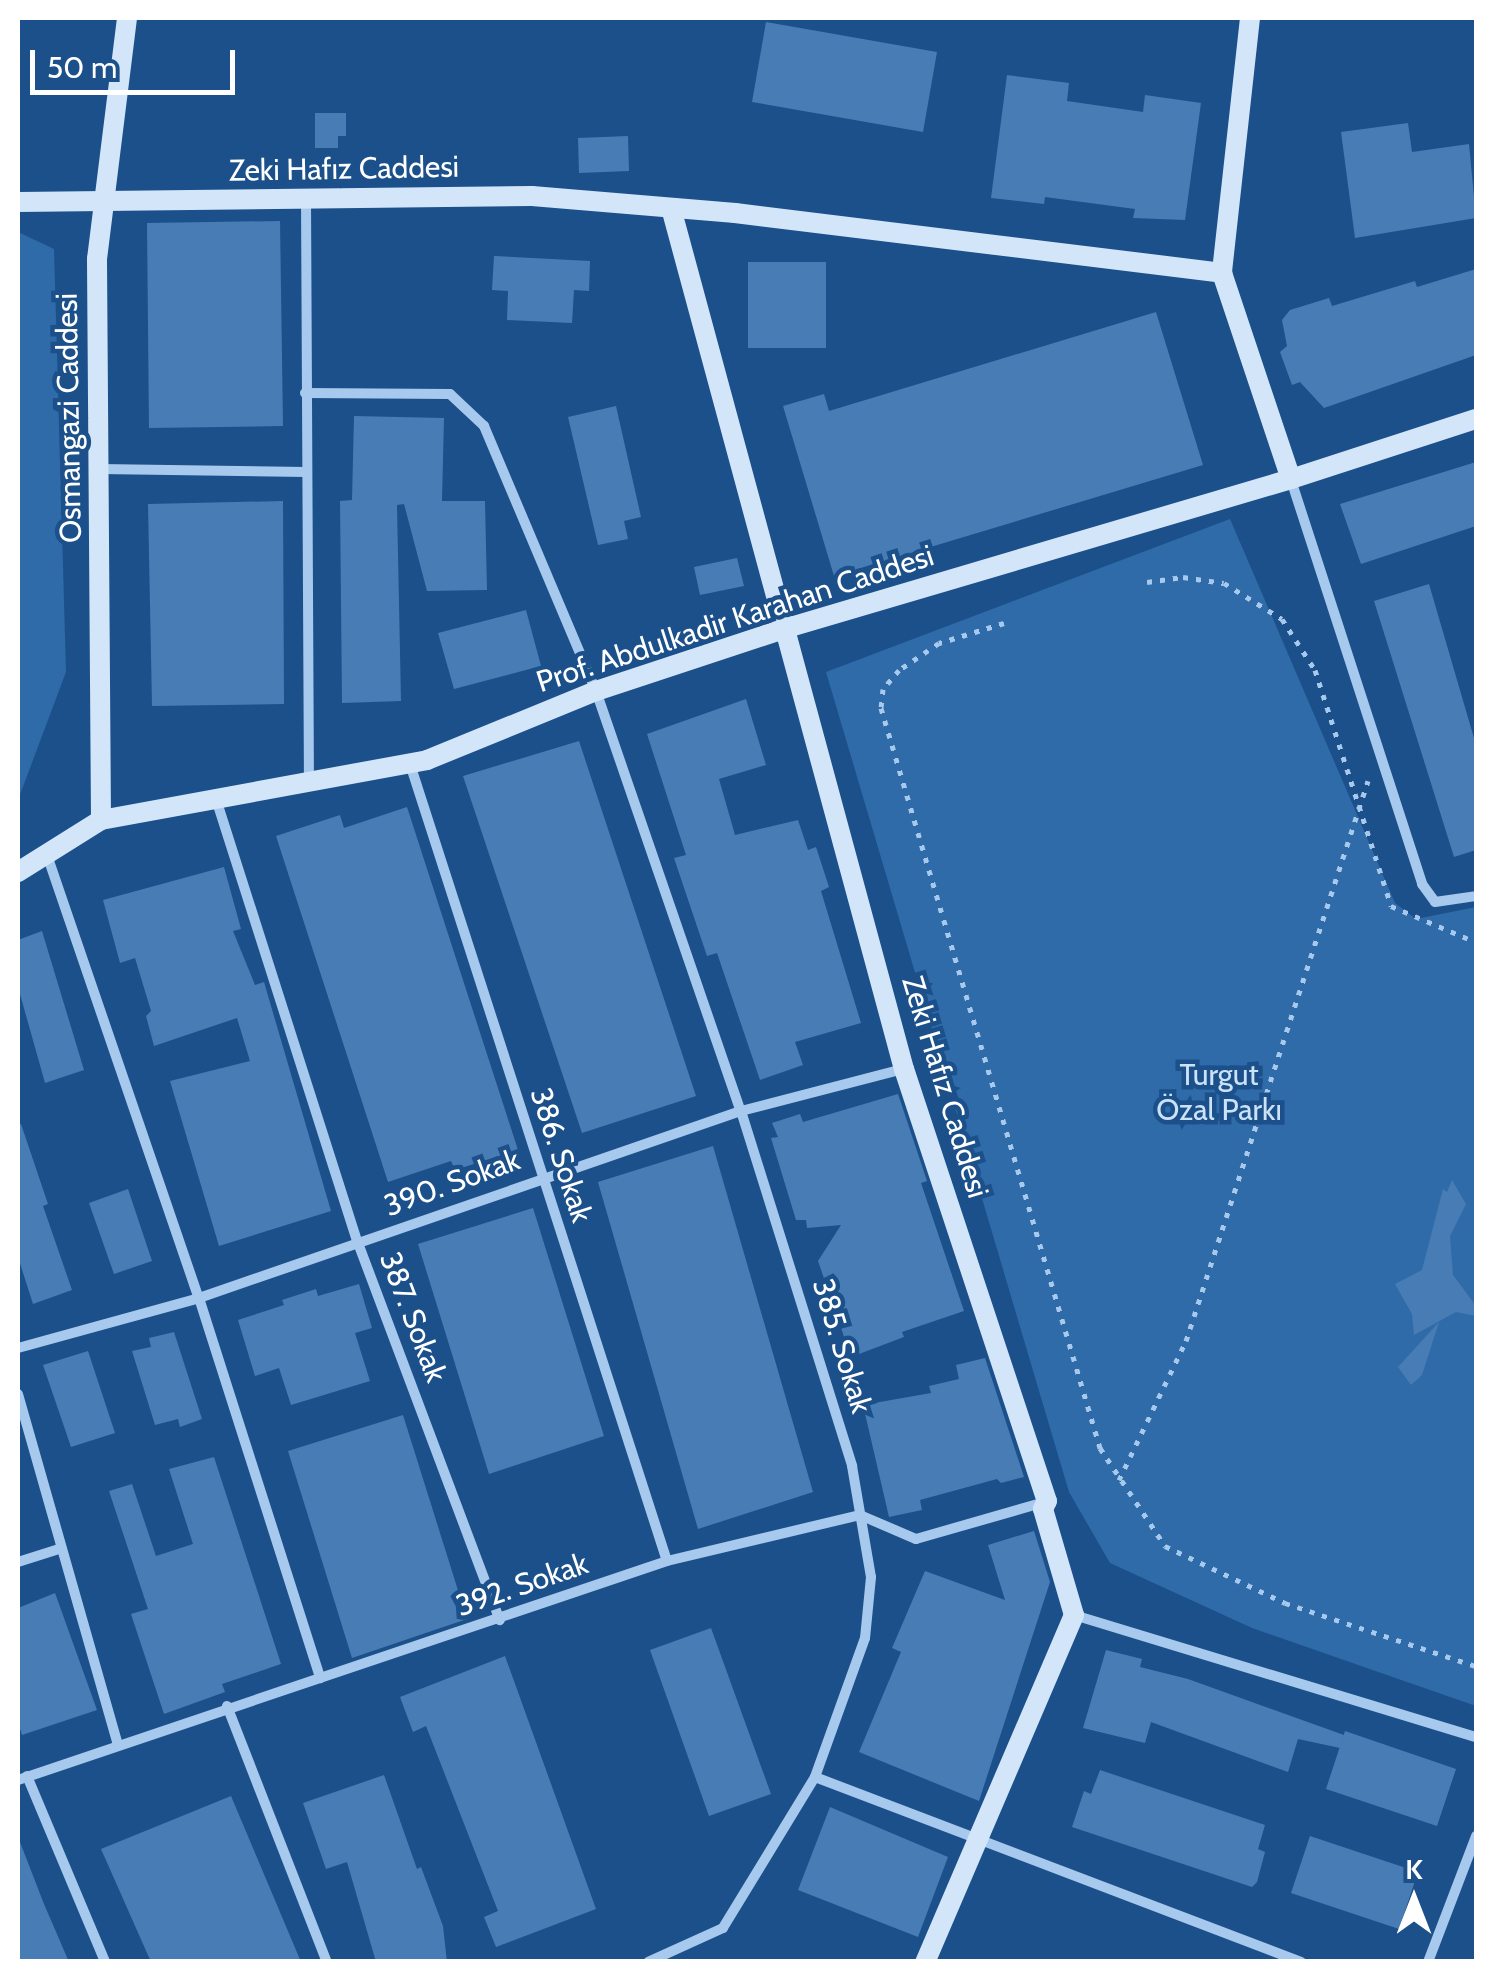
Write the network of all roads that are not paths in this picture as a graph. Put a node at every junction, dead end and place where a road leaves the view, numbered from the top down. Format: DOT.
graph roads {
  1 [pos="126,18"];
  2 [pos="1250,18"];
  3 [pos="306,200"];
  4 [pos="18,202"];
  5 [pos="104,202"];
  6 [pos="671,208"];
  7 [pos="1222,273"];
  8 [pos="305,393"];
  9 [pos="1476,419"];
  10 [pos="100,470"];
  11 [pos="306,472"];
  12 [pos="1291,479"];
  13 [pos="787,628"];
  14 [pos="596,691"];
  15 [pos="410,763"];
  16 [pos="309,782"];
  17 [pos="216,799"];
  18 [pos="102,820"];
  19 [pos="48,855"];
  20 [pos="18,872"];
  21 [pos="1476,896"];
  22 [pos="904,1068"];
  23 [pos="741,1111"];
  24 [pos="542,1178"];
  25 [pos="358,1243"];
  26 [pos="198,1298"];
  27 [pos="18,1348"];
  28 [pos="18,1394"];
  29 [pos="1047,1501"];
  30 [pos="860,1514"];
  31 [pos="59,1549"];
  32 [pos="668,1561"];
  33 [pos="18,1562"];
  34 [pos="1074,1615"];
  35 [pos="500,1620"];
  36 [pos="320,1678"];
  37 [pos="227,1706"];
  38 [pos="1476,1738"];
  39 [pos="118,1744"];
  40 [pos="815,1777"];
  41 [pos="22,1778"];
  42 [pos="1476,1836"];
  43 [pos="975,1838"];
  44 [pos="106,1962"];
  45 [pos="327,1962"];
  46 [pos="648,1962"];
  47 [pos="925,1962"];
  48 [pos="1301,1962"];
  49 [pos="1428,1962"];
  1 -- 5 [label="street, Osmangazi Caddesi"];
  2 -- 7 [label="street"];
  3 -- 5 [label="street, Zeki Hafız Caddesi"];
  3 -- 6 [label="street, Zeki Hafız Caddesi"];
  3 -- 8 [label="street"];
  4 -- 5 [label="street, Zeki Hafız Caddesi"];
  5 -- 10 [label="street, Osmangazi Caddesi"];
  6 -- 7 [label="street, Zeki Hafız Caddesi"];
  6 -- 13 [label="street, Zeki Hafız Caddesi"];
  7 -- 12 [label="street"];
  8 -- 11 [label="street"];
  8 -- 14 [label="street, 385. Sokak"];
  9 -- 12 [label="street, Prof. Abdulkadir Karahan Caddesi"];
  10 -- 11 [label="street"];
  10 -- 18 [label="street, Osmangazi Caddesi"];
  11 -- 16 [label="street"];
  12 -- 13 [label="street, Prof. Abdulkadir Karahan Caddesi"];
  12 -- 21 [label="street"];
  13 -- 14 [label="street, Prof. Abdulkadir Karahan Caddesi"];
  13 -- 22 [label="street, Zeki Hafız Caddesi"];
  14 -- 15 [label="street, Prof. Abdulkadir Karahan Caddesi"];
  14 -- 23 [label="street, 385. Sokak"];
  15 -- 16 [label="street, Prof. Abdulkadir Karahan Caddesi"];
  15 -- 24 [label="street, 386. Sokak"];
  16 -- 17 [label="street, Prof. Abdulkadir Karahan Caddesi"];
  17 -- 18 [label="street, Prof. Abdulkadir Karahan Caddesi"];
  17 -- 25 [label="street, 387. Sokak"];
  18 -- 19 [label="street, Prof. Abdulkadir Karahan Caddesi"];
  19 -- 20 [label="street, Prof. Abdulkadir Karahan Caddesi"];
  19 -- 26 [label="street"];
  22 -- 23 [label="street, 390. Sokak"];
  22 -- 29 [label="street, Zeki Hafız Caddesi"];
  23 -- 24 [label="street, 390. Sokak"];
  23 -- 30 [label="street, 385. Sokak"];
  24 -- 25 [label="street, 390. Sokak"];
  24 -- 32 [label="street, 386. Sokak"];
  25 -- 26 [label="street, 390. Sokak"];
  25 -- 35 [label="street, 387. Sokak"];
  26 -- 27 [label="street, 390. Sokak"];
  26 -- 36 [label="street"];
  28 -- 31 [label="street"];
  29 -- 30 [label="street"];
  29 -- 34 [label="street, Zeki Hafız Caddesi"];
  30 -- 32 [label="street, 392. Sokak"];
  30 -- 40 [label="street, 385. Sokak"];
  31 -- 33 [label="street"];
  31 -- 39 [label="street"];
  32 -- 35 [label="street, 392. Sokak"];
  34 -- 38 [label="street"];
  34 -- 43 [label="street"];
  35 -- 36 [label="street, 392. Sokak"];
  36 -- 37 [label="street, 392. Sokak"];
  37 -- 39 [label="street, 392. Sokak"];
  37 -- 45 [label="street"];
  39 -- 41 [label="street, 392. Sokak"];
  40 -- 43 [label="street"];
  40 -- 46 [label="street, 385. Sokak"];
  41 -- 44 [label="street"];
  42 -- 49 [label="street"];
  43 -- 47 [label="street"];
  43 -- 48 [label="street"];
}
